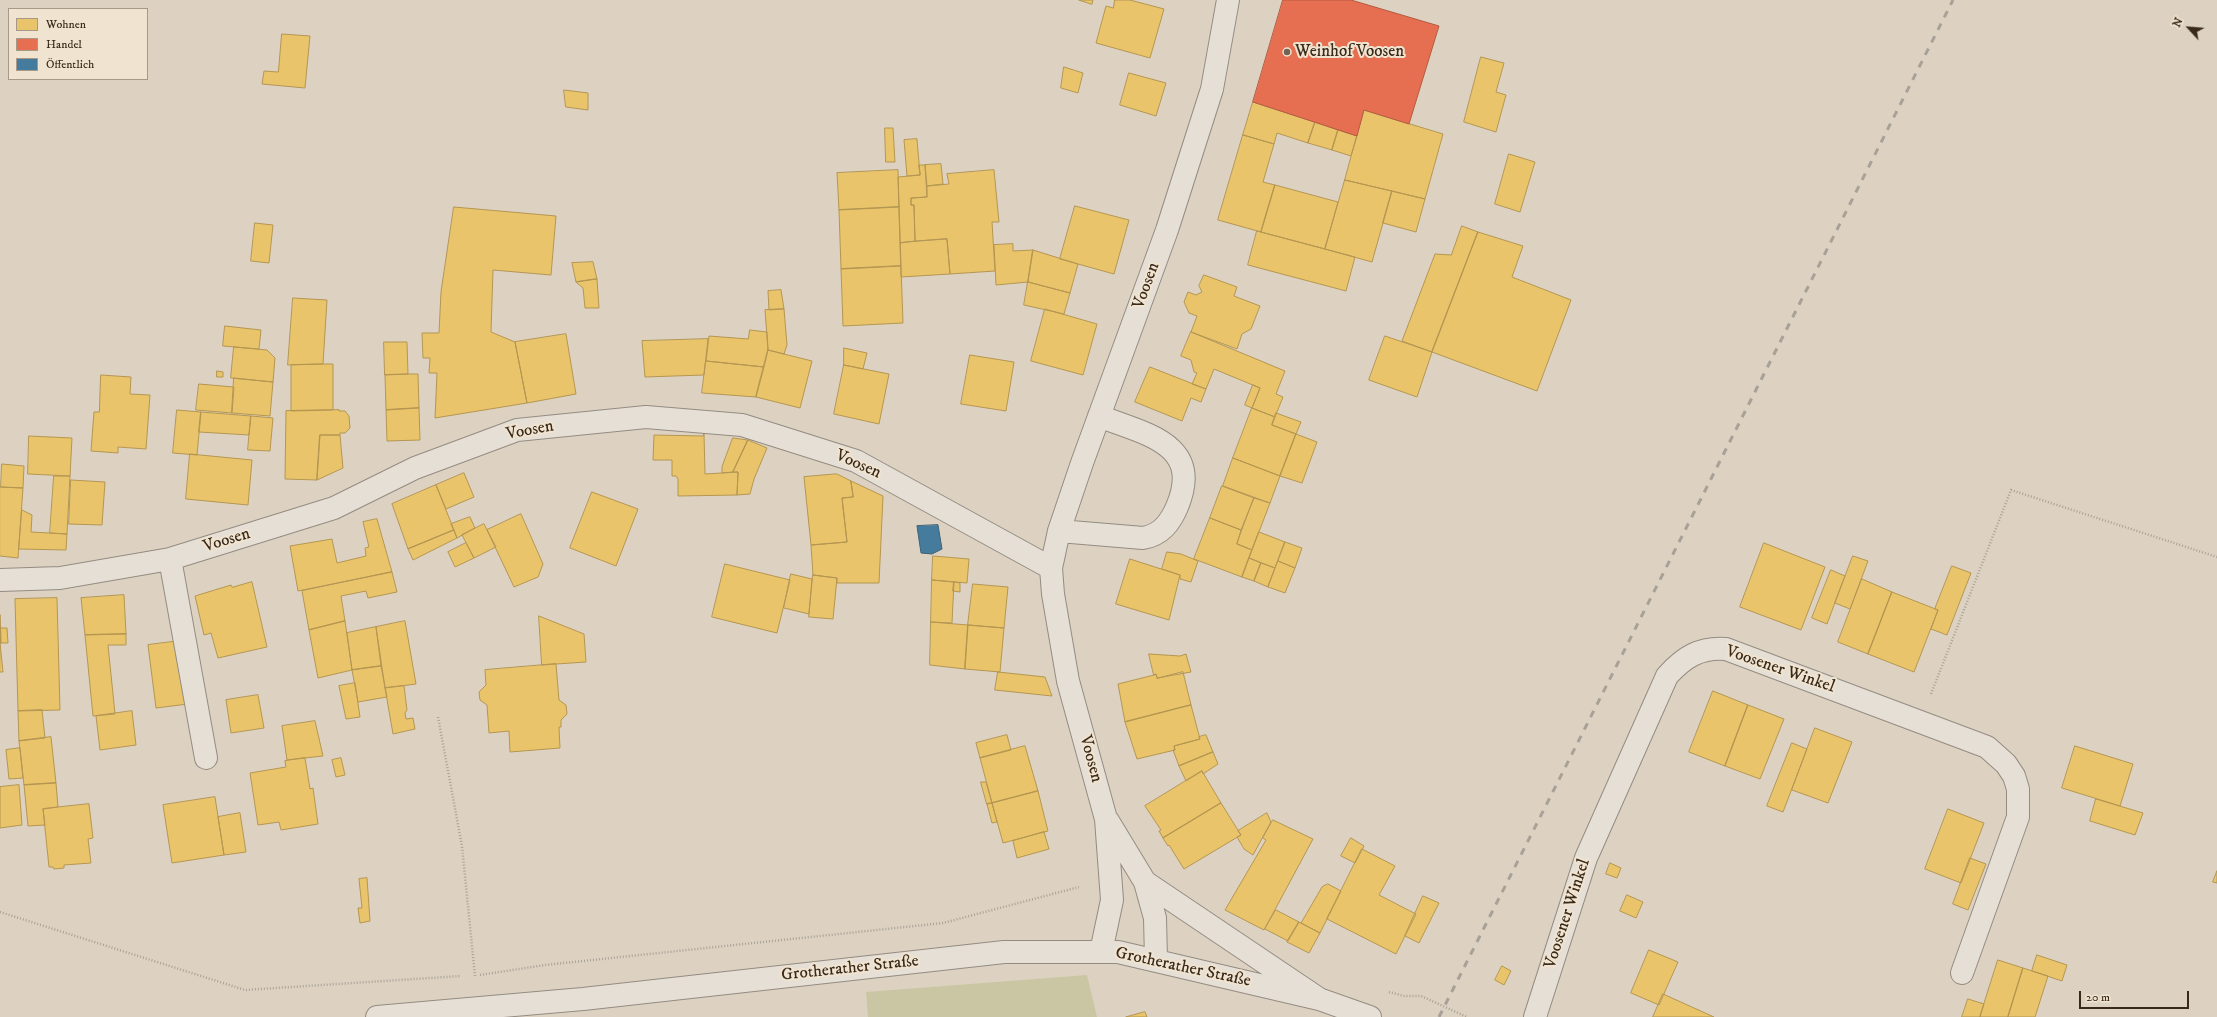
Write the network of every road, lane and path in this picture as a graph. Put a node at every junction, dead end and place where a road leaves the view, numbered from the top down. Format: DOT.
graph roads {
  1 [pos="1228,0"];
  2 [pos="1099,416"];
  3 [pos="1059,531"];
  4 [pos="2217,557"];
  5 [pos="170,559"];
  6 [pos="1051,568"];
  7 [pos="0,580"];
  8 [pos="438,717"];
  9 [pos="1920,721"];
  10 [pos="206,758"];
  11 [pos="1106,819"];
  12 [pos="1145,882"];
  13 [pos="1112,900"];
  14 [pos="0,912"];
  15 [pos="1101,952"];
  16 [pos="1156,959"];
  17 [pos="1962,973"];
  18 [pos="475,976"];
  19 [pos="1319,999"];
  20 [pos="377,1017"];
  21 [pos="1370,1017"];
  22 [pos="1535,1017"];
  1 -- 2 [label="street, Voosen"];
  2 -- 3 [label="street, Voosen"];
  2 -- 3 [label="street"];
  3 -- 6 [label="street, Voosen"];
  4 -- 9 [label="path"];
  5 -- 6 [label="street, Voosen"];
  5 -- 7 [label="street, Voosen"];
  5 -- 10 [label="street"];
  6 -- 11 [label="street, Voosen"];
  8 -- 18 [label="path"];
  9 -- 17 [label="street, Voosener Winkel"];
  9 -- 22 [label="street, Voosener Winkel"];
  11 -- 12 [label="street"];
  11 -- 13 [label="street, Voosen"];
  12 -- 16 [label="street"];
  12 -- 19 [label="street"];
  13 -- 15 [label="street, Voosen"];
  13 -- 18 [label="path"];
  14 -- 18 [label="path"];
  15 -- 16 [label="street, Grotherather Straße"];
  15 -- 20 [label="street, Grotherather Straße"];
  16 -- 19 [label="street, Grotherather Straße"];
  19 -- 21 [label="street"];
}
